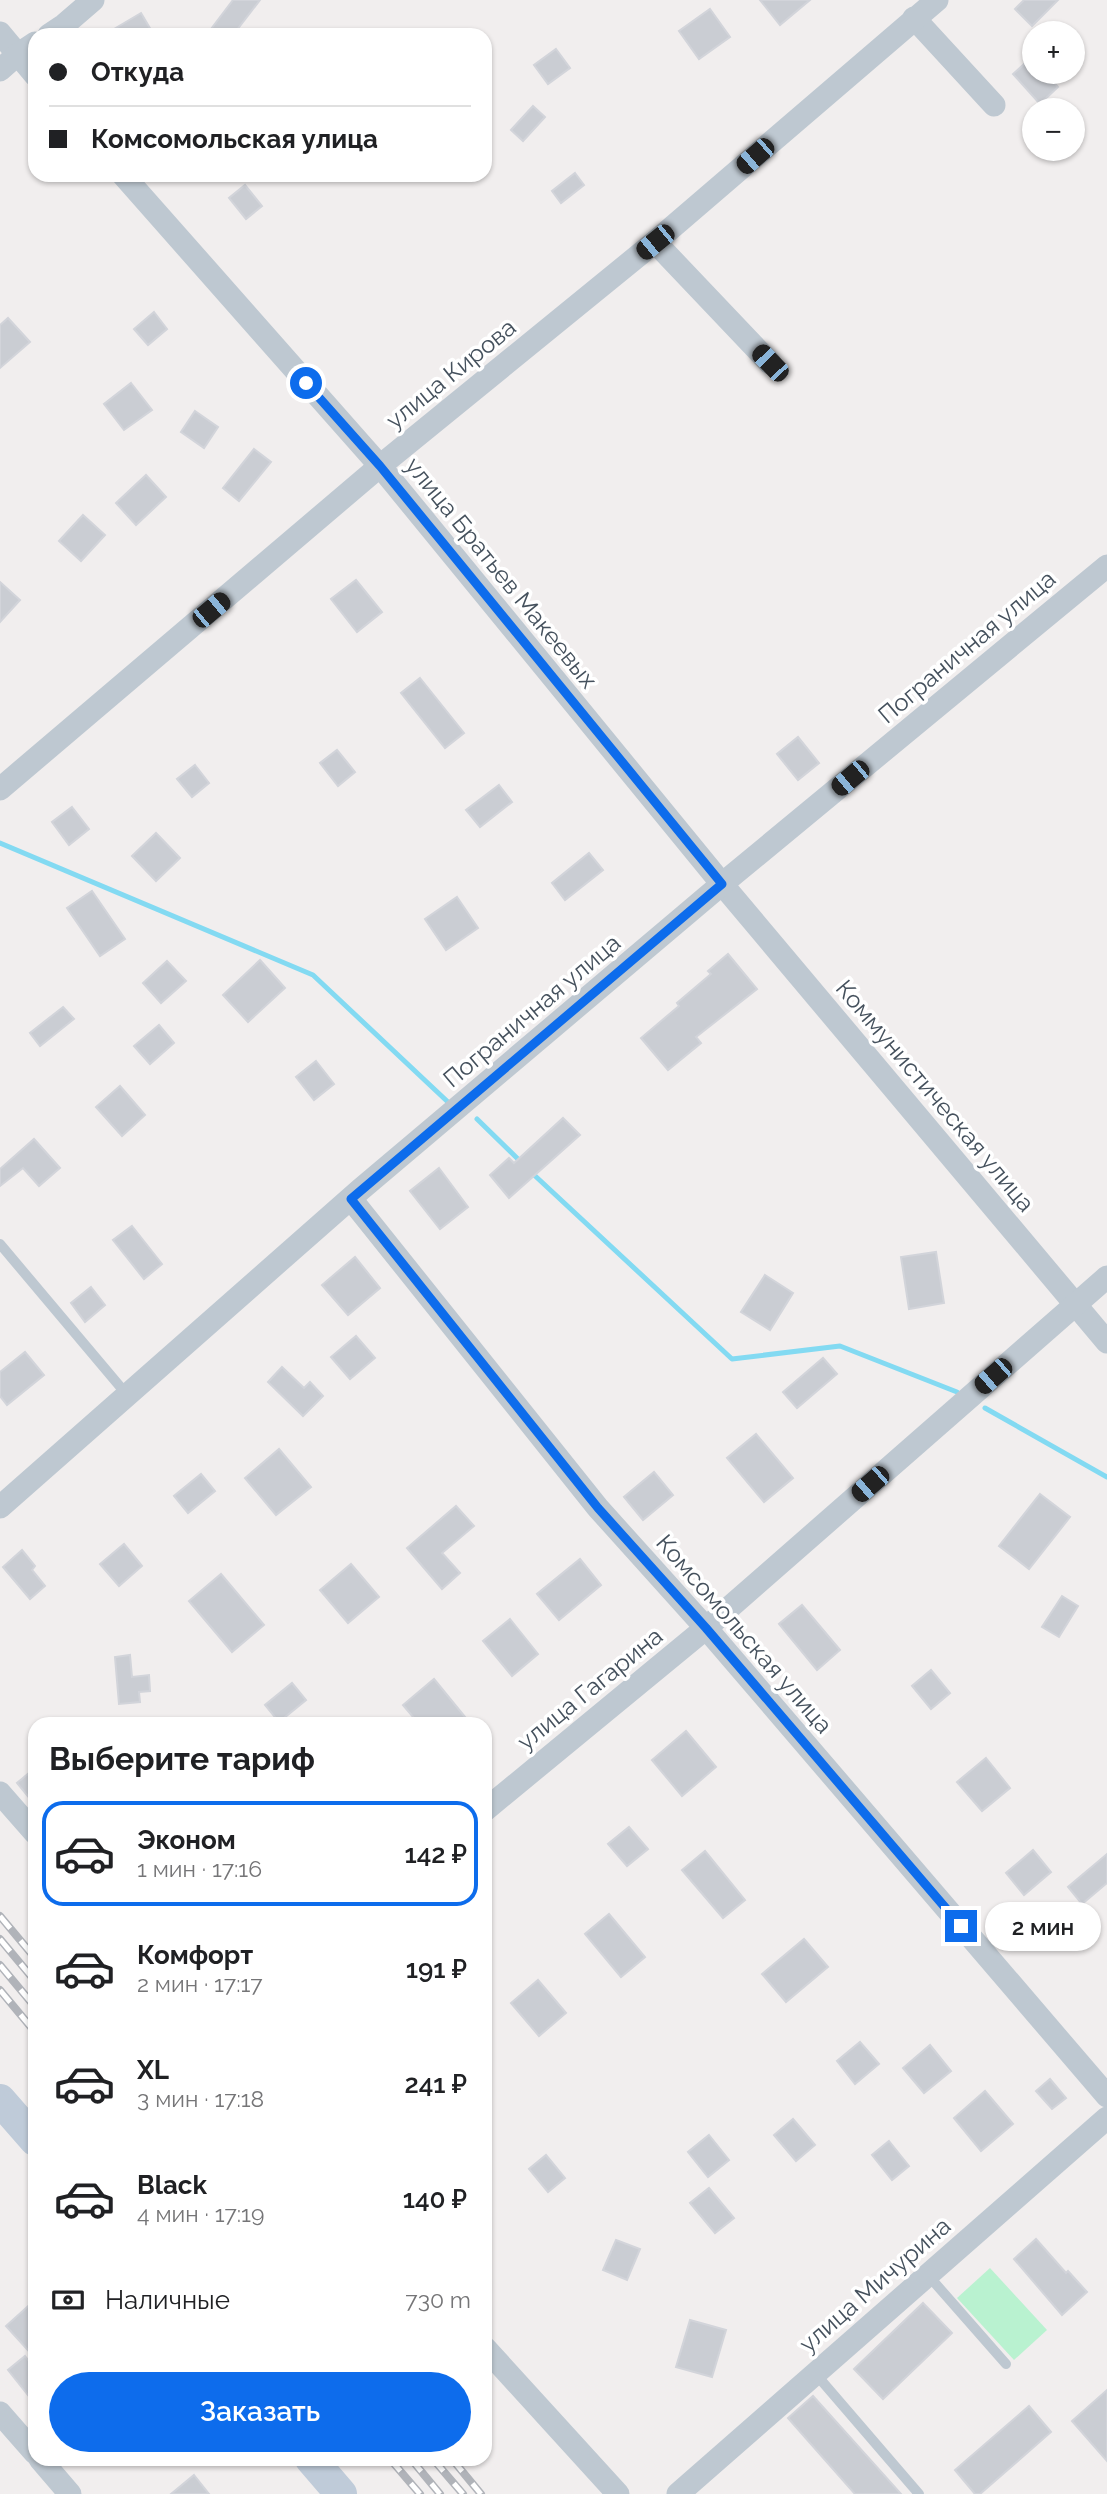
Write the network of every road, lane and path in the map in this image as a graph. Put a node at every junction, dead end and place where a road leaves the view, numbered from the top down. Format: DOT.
graph roads {
  1 [pos="93,0"];
  2 [pos="937,0"];
  3 [pos="915,18"];
  4 [pos="59,28"];
  5 [pos="0,33"];
  6 [pos="17,56"];
  7 [pos="993,105"];
  8 [pos="129,182"];
  9 [pos="655,242"];
  10 [pos="770,363"];
  11 [pos="380,466"];
  12 [pos="1107,566"];
  13 [pos="0,789"];
  14 [pos="722,884"];
  15 [pos="351,1199"];
  16 [pos="0,1244"];
  17 [pos="1107,1277"];
  18 [pos="1075,1303"];
  19 [pos="1107,1342"];
  20 [pos="128,1396"];
  21 [pos="0,1507"];
  22 [pos="706,1628"];
  23 [pos="0,1793"];
  24 [pos="492,1804"];
  25 [pos="28,1825"];
  26 [pos="1107,2096"];
  27 [pos="0,2100"];
  28 [pos="1107,2118"];
  29 [pos="28,2132"];
  30 [pos="927,2274"];
  31 [pos="492,2356"];
  32 [pos="1006,2364"];
  33 [pos="814,2372"];
  34 [pos="0,2413"];
  35 [pos="28,2445"];
  36 [pos="46,2466"];
  37 [pos="316,2466"];
  38 [pos="70,2494"];
  39 [pos="341,2494"];
  40 [pos="618,2494"];
  41 [pos="678,2494"];
  42 [pos="919,2494"];
  1 -- 4 [label="street"];
  2 -- 3 [label="street, улица Кирова"];
  3 -- 7 [label="street"];
  3 -- 9 [label="street, улица Кирова"];
  5 -- 6 [label="street"];
  8 -- 11 [label="street, улица Братьев Макеевых"];
  9 -- 10 [label="street"];
  9 -- 11 [label="street, улица Кирова"];
  11 -- 13 [label="street, улица Кирова"];
  11 -- 14 [label="street, улица Братьев Макеевых"];
  12 -- 14 [label="street, Пограничная улица"];
  14 -- 15 [label="street, Пограничная улица"];
  14 -- 18 [label="street, Коммунистическая улица"];
  15 -- 20 [label="street, Пограничная улица"];
  15 -- 22 [label="street, Комсомольская улица"];
  16 -- 20 [label="lane"];
  17 -- 18 [label="street, улица Гагарина"];
  18 -- 19 [label="street, Коммунистическая улица"];
  18 -- 22 [label="street, улица Гагарина"];
  20 -- 21 [label="street, Пограничная улица"];
  22 -- 24 [label="street, улица Гагарина"];
  22 -- 26 [label="street, Комсомольская улица"];
  23 -- 25 [label="street"];
  27 -- 29 [label="main road"];
  28 -- 30 [label="street, улица Мичурина"];
  30 -- 32 [label="lane"];
  30 -- 33 [label="street, улица Мичурина"];
  31 -- 40 [label="street"];
  33 -- 41 [label="street, улица Мичурина"];
  33 -- 42 [label="lane"];
  34 -- 35 [label="street"];
  36 -- 38 [label="street"];
  37 -- 39 [label="main road"];
}
